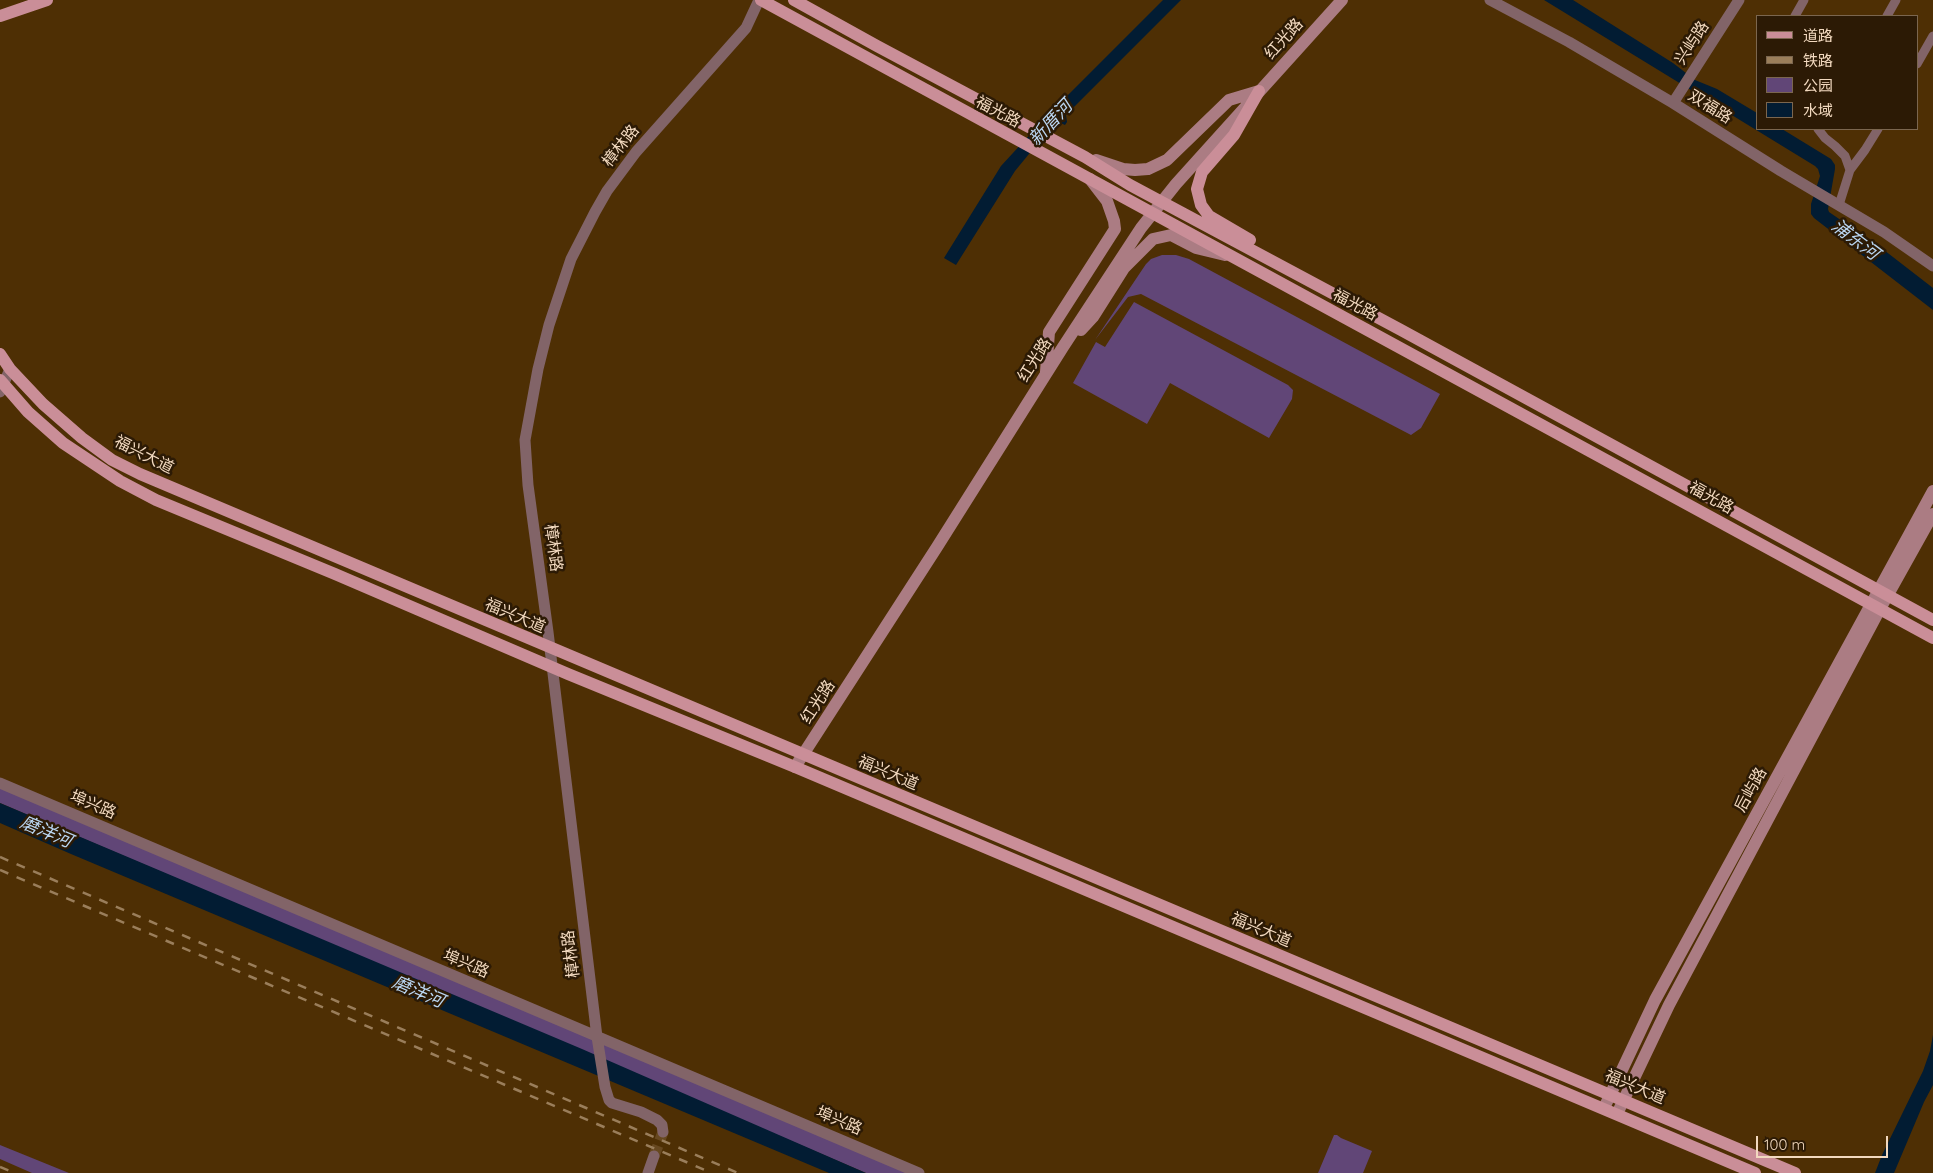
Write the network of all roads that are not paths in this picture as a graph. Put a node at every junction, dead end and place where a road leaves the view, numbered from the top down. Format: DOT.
graph roads {
  1 [pos="48,0"];
  2 [pos="760,0"];
  3 [pos="794,0"];
  4 [pos="1342,0"];
  5 [pos="1490,0"];
  6 [pos="1738,0"];
  7 [pos="1804,0"];
  8 [pos="1896,0"];
  9 [pos="1796,15"];
  10 [pos="1888,15"];
  11 [pos="0,16"];
  12 [pos="1933,36"];
  13 [pos="1918,62"];
  14 [pos="1259,91"];
  15 [pos="1673,103"];
  16 [pos="1819,130"];
  17 [pos="1877,130"];
  18 [pos="1085,156"];
  19 [pos="1850,170"];
  20 [pos="1090,179"];
  21 [pos="1161,202"];
  22 [pos="1836,203"];
  23 [pos="1152,213"];
  24 [pos="1230,256"];
  25 [pos="1280,265"];
  26 [pos="1933,266"];
  27 [pos="1063,347"];
  28 [pos="0,354"];
  29 [pos="10,369"];
  30 [pos="1045,374"];
  31 [pos="1,385"];
  32 [pos="1933,492"];
  33 [pos="1933,514"];
  34 [pos="1883,593"];
  35 [pos="1876,607"];
  36 [pos="1933,620"];
  37 [pos="1933,638"];
  38 [pos="550,648"];
  39 [pos="552,666"];
  40 [pos="803,754"];
  41 [pos="795,767"];
  42 [pos="0,783"];
  43 [pos="597,1037"];
  44 [pos="1611,1094"];
  45 [pos="1624,1100"];
  46 [pos="1604,1108"];
  47 [pos="1617,1114"];
  48 [pos="663,1132"];
  49 [pos="654,1156"];
  50 [pos="648,1173"];
  51 [pos="919,1173"];
  52 [pos="1755,1173"];
  53 [pos="1795,1173"];
  1 -- 11 [label="main road"];
  2 -- 20 [label="main road, 福光路"];
  2 -- 38 [label="street, 樟林路"];
  3 -- 18 [label="main road, 福光路"];
  4 -- 14 [label="main road, 红光路"];
  5 -- 15 [label="street, 双福路"];
  6 -- 15 [label="street, 兴屿路"];
  7 -- 9 [label="street"];
  8 -- 10 [label="street"];
  12 -- 13 [label="street"];
  14 -- 18 [label="main road"];
  14 -- 21 [label="main road, 红光路"];
  14 -- 25 [label="main road"];
  15 -- 22 [label="street, 双福路"];
  16 -- 19 [label="street"];
  17 -- 19 [label="street"];
  18 -- 21 [label="main road, 福光路"];
  19 -- 22 [label="street"];
  20 -- 23 [label="main road, 福光路"];
  20 -- 30 [label="main road"];
  21 -- 23 [label="main road, 红光路"];
  21 -- 25 [label="main road, 福光路"];
  22 -- 26 [label="street, 双福路"];
  23 -- 24 [label="main road, 福光路"];
  23 -- 27 [label="main road, 红光路"];
  24 -- 27 [label="main road"];
  24 -- 35 [label="main road, 福光路"];
  25 -- 34 [label="main road, 福光路"];
  27 -- 30 [label="main road, 红光路"];
  28 -- 29 [label="main road, 福兴大道"];
  29 -- 31 [label="street"];
  29 -- 38 [label="main road, 福兴大道"];
  30 -- 40 [label="main road, 红光路"];
  31 -- 39 [label="main road, 福兴大道"];
  32 -- 34 [label="main road, 后屿路"];
  33 -- 34 [label="main road, 后屿路"];
  34 -- 35 [label="main road, 后屿路"];
  34 -- 36 [label="main road, 福光路"];
  35 -- 37 [label="main road, 福光路"];
  35 -- 44 [label="main road, 后屿路"];
  35 -- 45 [label="main road, 后屿路"];
  38 -- 39 [label="street, 樟林路"];
  38 -- 40 [label="main road, 福兴大道"];
  39 -- 41 [label="main road, 福兴大道"];
  39 -- 43 [label="street, 樟林路"];
  40 -- 41 [label="main road, 红光路"];
  40 -- 44 [label="main road, 福兴大道"];
  41 -- 46 [label="main road, 福兴大道"];
  42 -- 43 [label="street, 埠兴路"];
  43 -- 48 [label="street, 樟林路"];
  43 -- 51 [label="street, 埠兴路"];
  44 -- 45 [label="main road, 福兴大道"];
  44 -- 46 [label="main road, 后屿路"];
  45 -- 47 [label="main road, 后屿路"];
  45 -- 53 [label="main road, 福兴大道"];
  46 -- 47 [label="main road, 福兴大道"];
  47 -- 52 [label="main road, 福兴大道"];
  49 -- 50 [label="street"];
}
